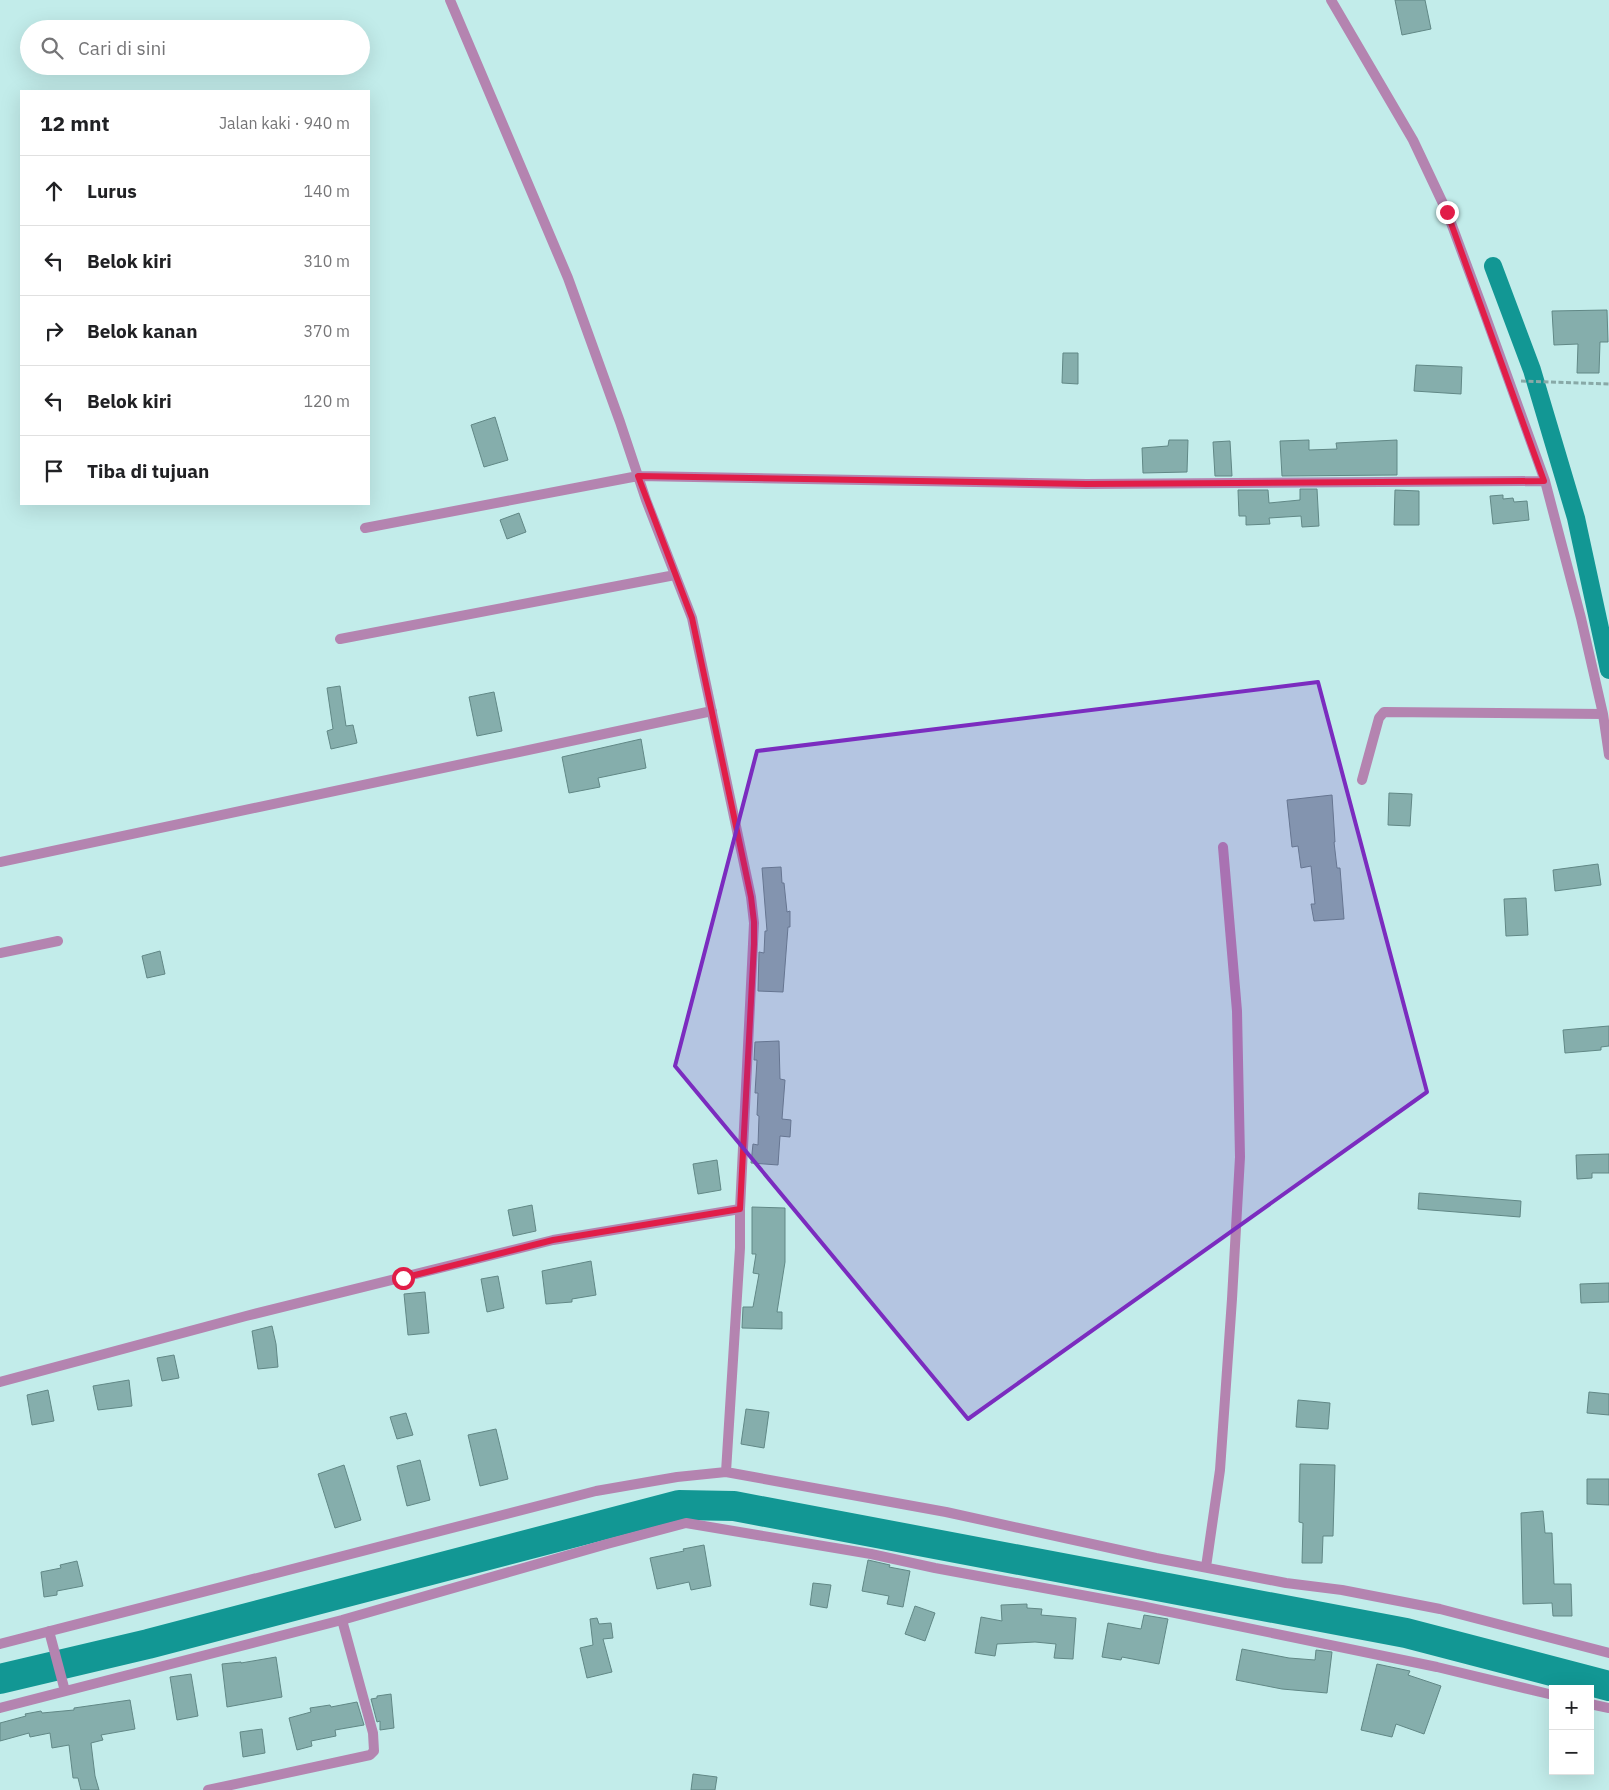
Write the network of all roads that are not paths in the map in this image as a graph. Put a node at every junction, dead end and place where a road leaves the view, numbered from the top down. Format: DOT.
graph roads {
  1 [pos="450,0"];
  2 [pos="1331,0"];
  3 [pos="638,476"];
  4 [pos="1544,481"];
  5 [pos="365,528"];
  6 [pos="675,575"];
  7 [pos="340,639"];
  8 [pos="712,711"];
  9 [pos="1603,714"];
  10 [pos="1609,755"];
  11 [pos="1362,780"];
  12 [pos="1223,847"];
  13 [pos="0,862"];
  14 [pos="58,941"];
  15 [pos="0,953"];
  16 [pos="740,1209"];
  17 [pos="0,1382"];
  18 [pos="726,1472"];
  19 [pos="1206,1567"];
  20 [pos="342,1620"];
  21 [pos="49,1631"];
  22 [pos="0,1644"];
  23 [pos="1609,1653"];
  24 [pos="65,1691"];
  25 [pos="1549,1694"];
  26 [pos="1594,1705"];
  27 [pos="0,1708"];
  28 [pos="1609,1708"];
  29 [pos="208,1790"];
  1 -- 3 [label="street"];
  2 -- 4 [label="street"];
  3 -- 4 [label="street"];
  3 -- 5 [label="street"];
  3 -- 6 [label="street"];
  4 -- 9 [label="street"];
  6 -- 7 [label="street"];
  6 -- 8 [label="street"];
  8 -- 13 [label="street"];
  8 -- 16 [label="street"];
  9 -- 10 [label="street"];
  9 -- 11 [label="street"];
  12 -- 19 [label="street"];
  14 -- 15 [label="street"];
  16 -- 17 [label="street"];
  16 -- 18 [label="street"];
  18 -- 19 [label="street"];
  18 -- 21 [label="street"];
  19 -- 23 [label="street"];
  20 -- 24 [label="street"];
  20 -- 25 [label="street"];
  20 -- 29 [label="street"];
  21 -- 22 [label="street"];
  21 -- 24 [label="street"];
  24 -- 27 [label="street"];
  26 -- 28 [label="street"];
}
